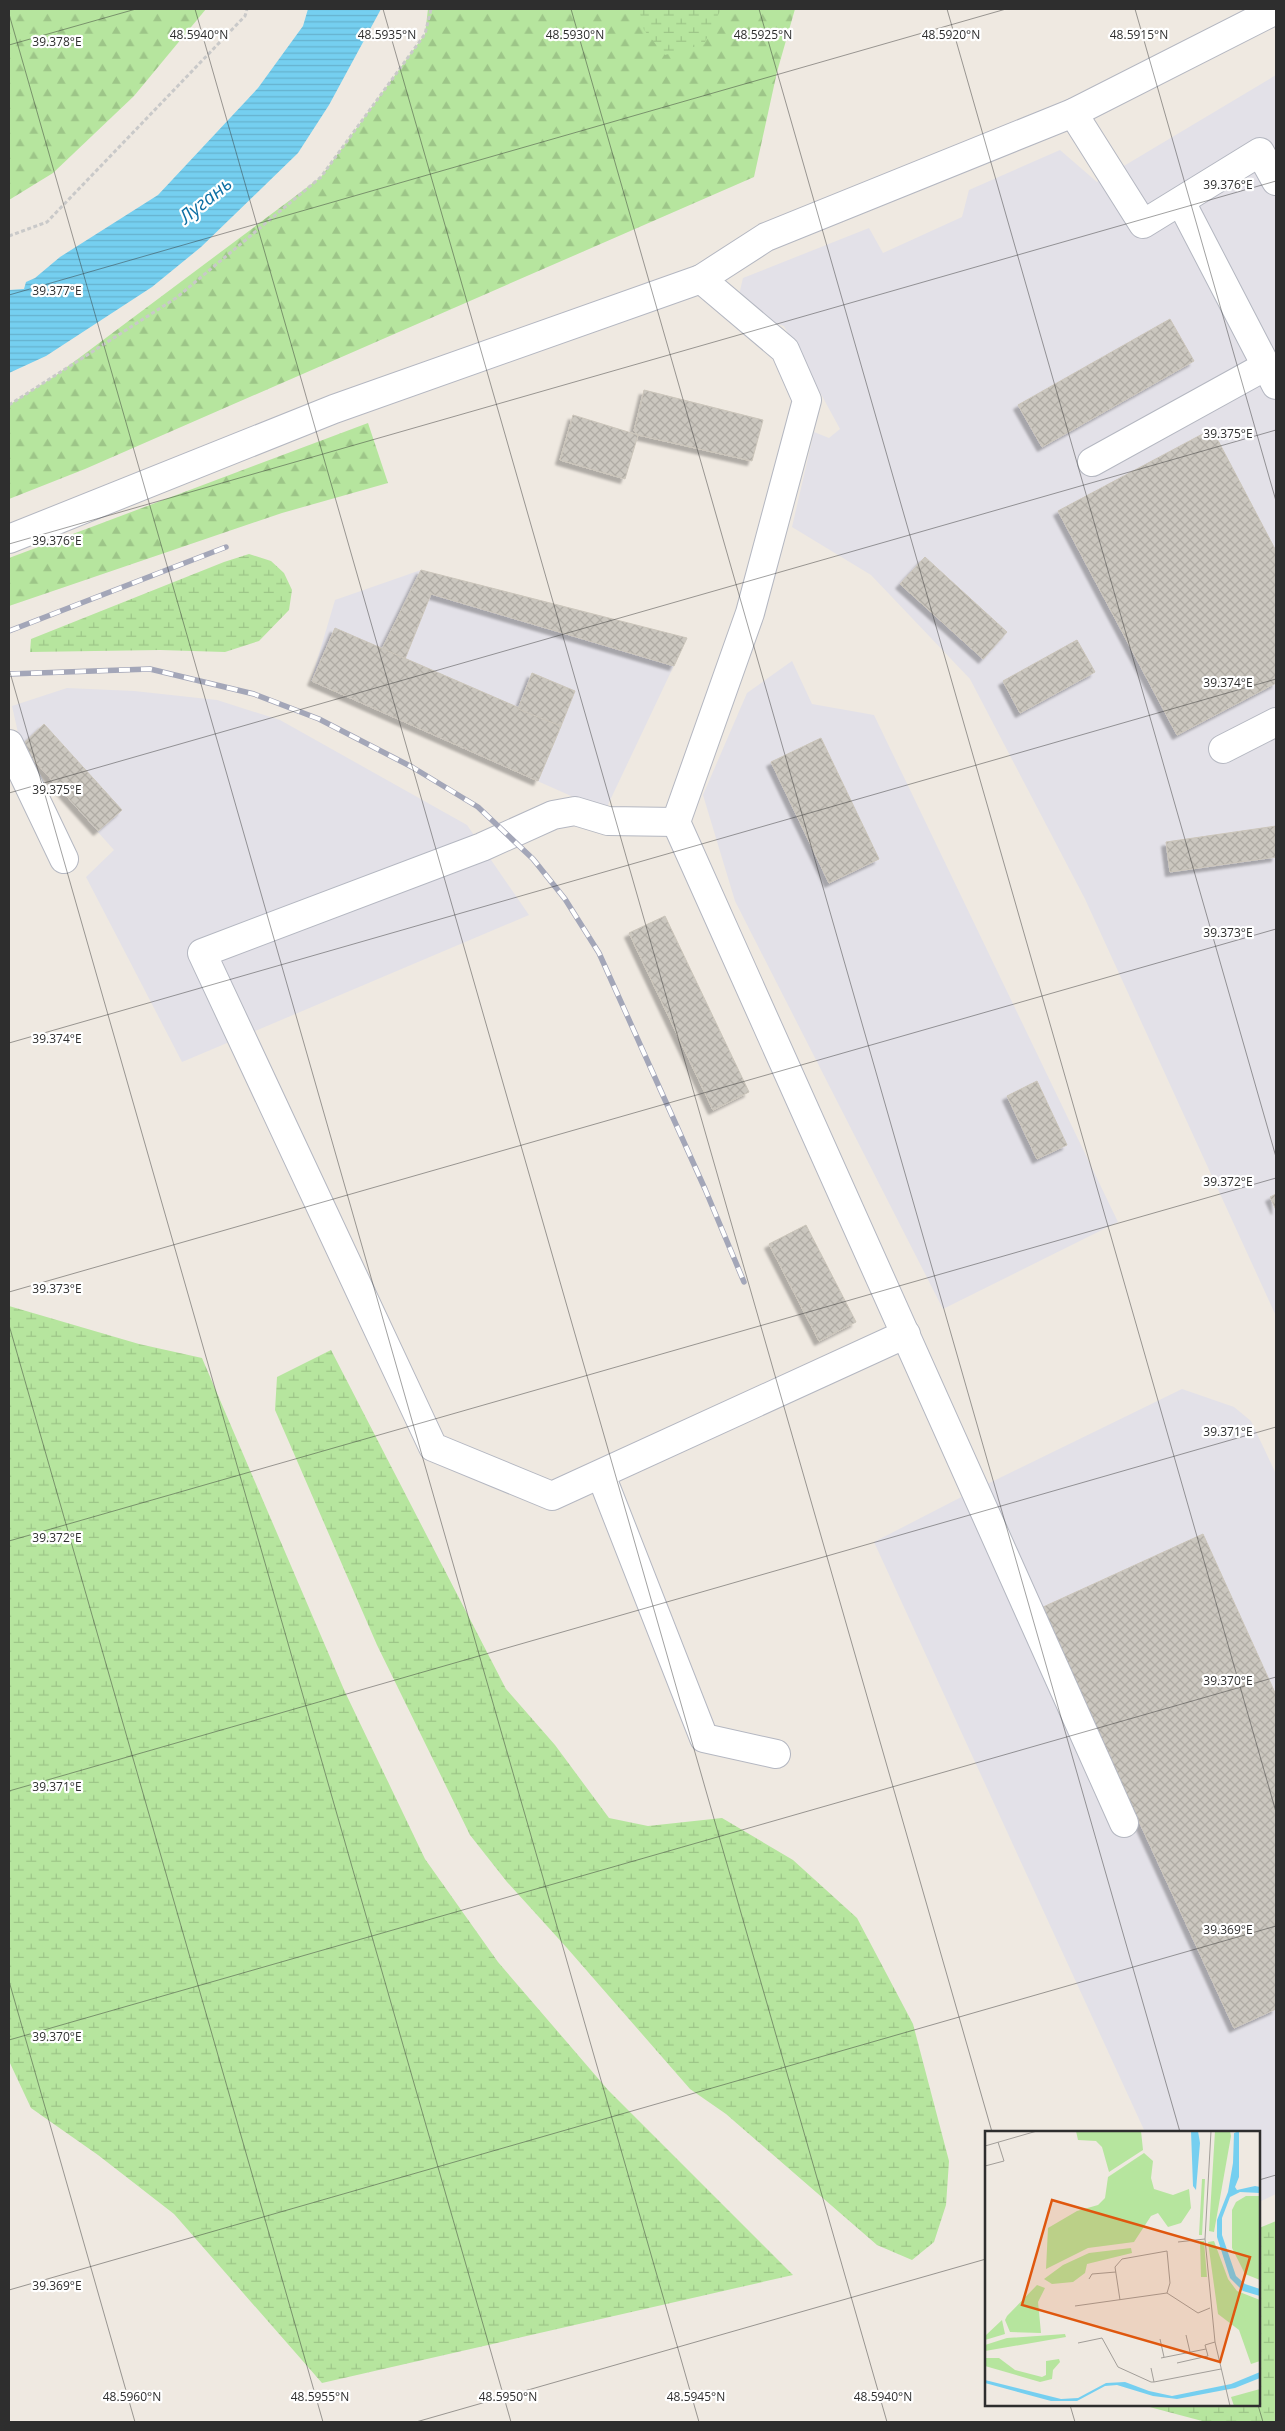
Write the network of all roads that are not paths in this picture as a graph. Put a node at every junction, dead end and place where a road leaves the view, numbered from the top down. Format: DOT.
graph roads {
  1 [pos="1276,10"];
  2 [pos="1073,113"];
  3 [pos="1276,181"];
  4 [pos="1181,202"];
  5 [pos="701,279"];
  6 [pos="1271,376"];
  7 [pos="1092,462"];
  8 [pos="9,539"];
  9 [pos="1276,722"];
  10 [pos="9,744"];
  11 [pos="1223,749"];
  12 [pos="676,822"];
  13 [pos="64,859"];
  14 [pos="906,1334"];
  15 [pos="601,1475"];
  16 [pos="776,1754"];
  17 [pos="1124,1823"];
  1 -- 2 [label="street"];
  2 -- 4 [label="street"];
  2 -- 5 [label="street"];
  3 -- 4 [label="street"];
  4 -- 6 [label="street"];
  5 -- 8 [label="street"];
  5 -- 12 [label="street"];
  6 -- 7 [label="street"];
  9 -- 11 [label="street"];
  10 -- 13 [label="street"];
  12 -- 14 [label="street"];
  12 -- 15 [label="street"];
  14 -- 15 [label="street"];
  14 -- 17 [label="street"];
  15 -- 16 [label="street"];
}
